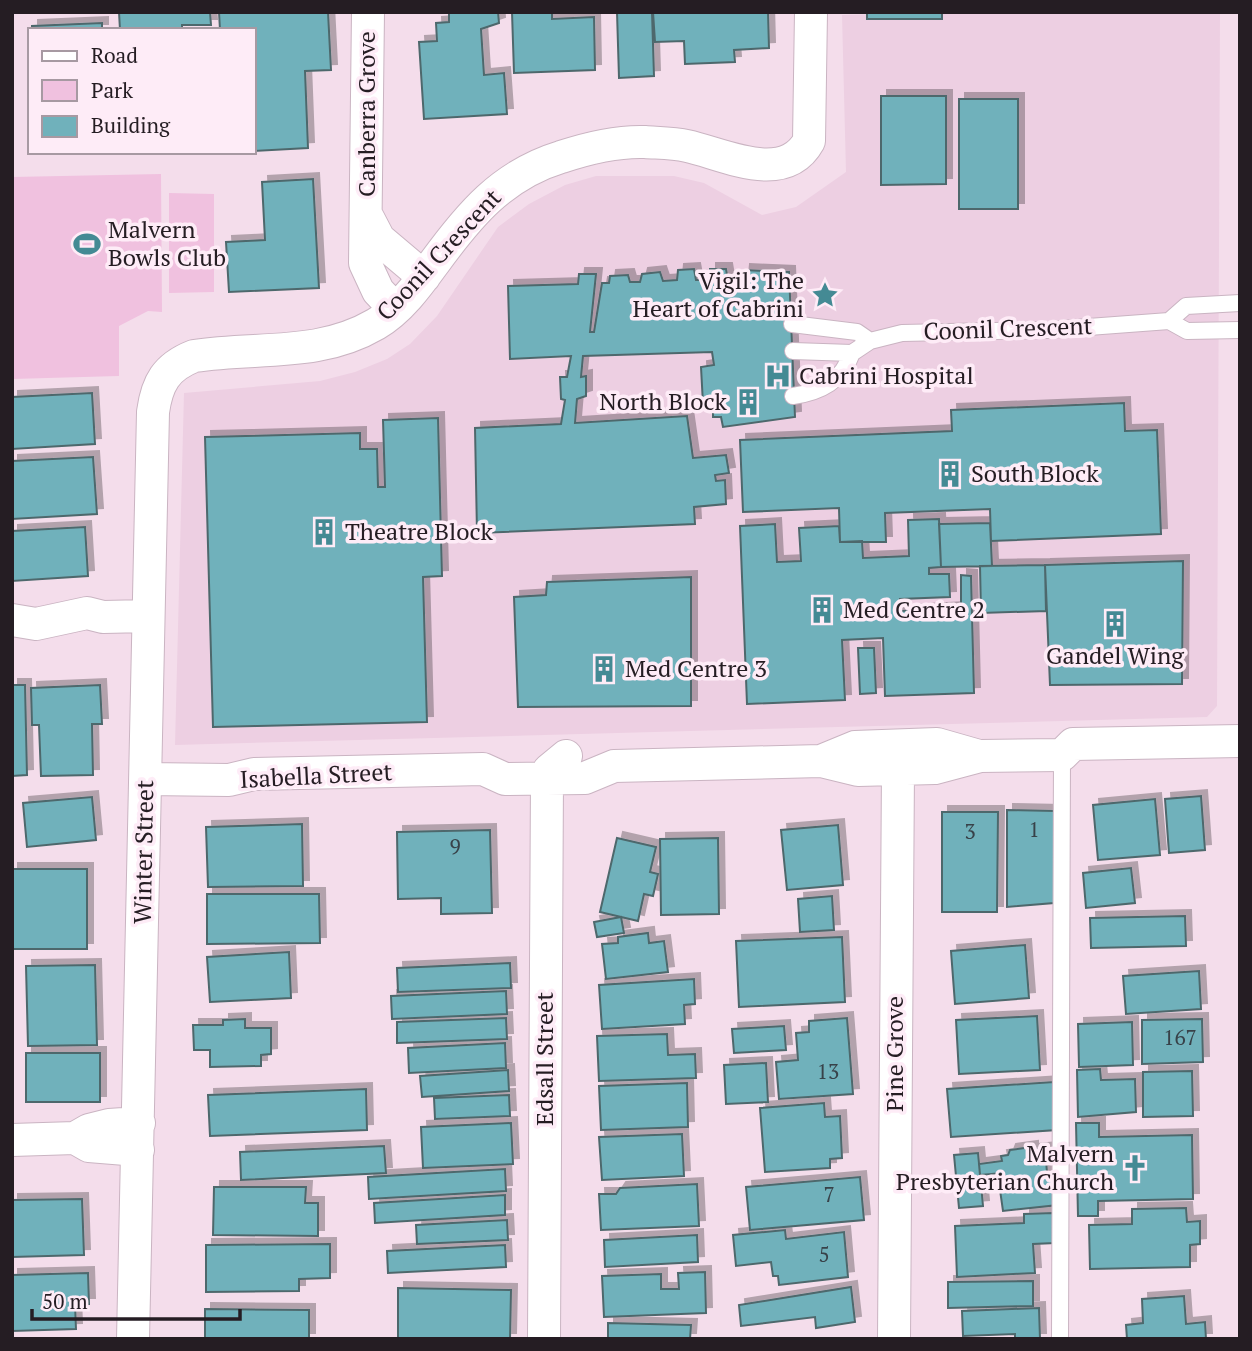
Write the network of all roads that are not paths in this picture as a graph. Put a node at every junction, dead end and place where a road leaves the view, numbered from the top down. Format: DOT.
graph roads {
  1 [pos="368,12"];
  2 [pos="811,12"];
  3 [pos="367,216"];
  4 [pos="424,277"];
  5 [pos="1240,303"];
  6 [pos="395,309"];
  7 [pos="1169,321"];
  8 [pos="792,324"];
  9 [pos="1240,330"];
  10 [pos="870,341"];
  11 [pos="793,351"];
  12 [pos="852,353"];
  13 [pos="168,370"];
  14 [pos="793,396"];
  15 [pos="148,617"];
  16 [pos="12,620"];
  17 [pos="1240,741"];
  18 [pos="1062,755"];
  19 [pos="980,756"];
  20 [pos="821,761"];
  21 [pos="1240,763"];
  22 [pos="557,767"];
  23 [pos="898,769"];
  24 [pos="146,779"];
  25 [pos="138,1137"];
  26 [pos="12,1140"];
  27 [pos="133,1339"];
  28 [pos="544,1339"];
  29 [pos="894,1339"];
  30 [pos="1060,1339"];
  1 -- 3 [label="street, Canberra Grove"];
  2 -- 4 [label="street, Coonil Crescent"];
  3 -- 4 [label="street, Canberra Grove"];
  3 -- 6 [label="street, Canberra Grove"];
  4 -- 6 [label="street, Coonil Crescent"];
  5 -- 7 [label="lane, Coonil Crescent"];
  6 -- 13 [label="street, Coonil Crescent"];
  7 -- 9 [label="lane, Coonil Crescent"];
  7 -- 10 [label="lane, Coonil Crescent"];
  8 -- 10 [label="lane"];
  10 -- 12 [label="lane, Coonil Crescent"];
  11 -- 12 [label="lane"];
  12 -- 14 [label="lane"];
  13 -- 15 [label="street, Winter Street"];
  15 -- 16 [label="street"];
  15 -- 24 [label="street, Winter Street"];
  17 -- 18 [label="street, Isabella Street"];
  18 -- 19 [label="street, Isabella Street"];
  18 -- 21 [label="street, Isabella Street"];
  18 -- 30 [label="lane"];
  19 -- 20 [label="street, Isabella Street"];
  19 -- 23 [label="street, Isabella Street"];
  20 -- 22 [label="street, Isabella Street"];
  20 -- 23 [label="street, Isabella Street"];
  22 -- 24 [label="street, Isabella Street"];
  22 -- 28 [label="street, Edsall Street"];
  23 -- 29 [label="street, Pine Grove"];
  24 -- 25 [label="street, Winter Street"];
  25 -- 26 [label="street"];
  25 -- 27 [label="street, Winter Street"];
}
